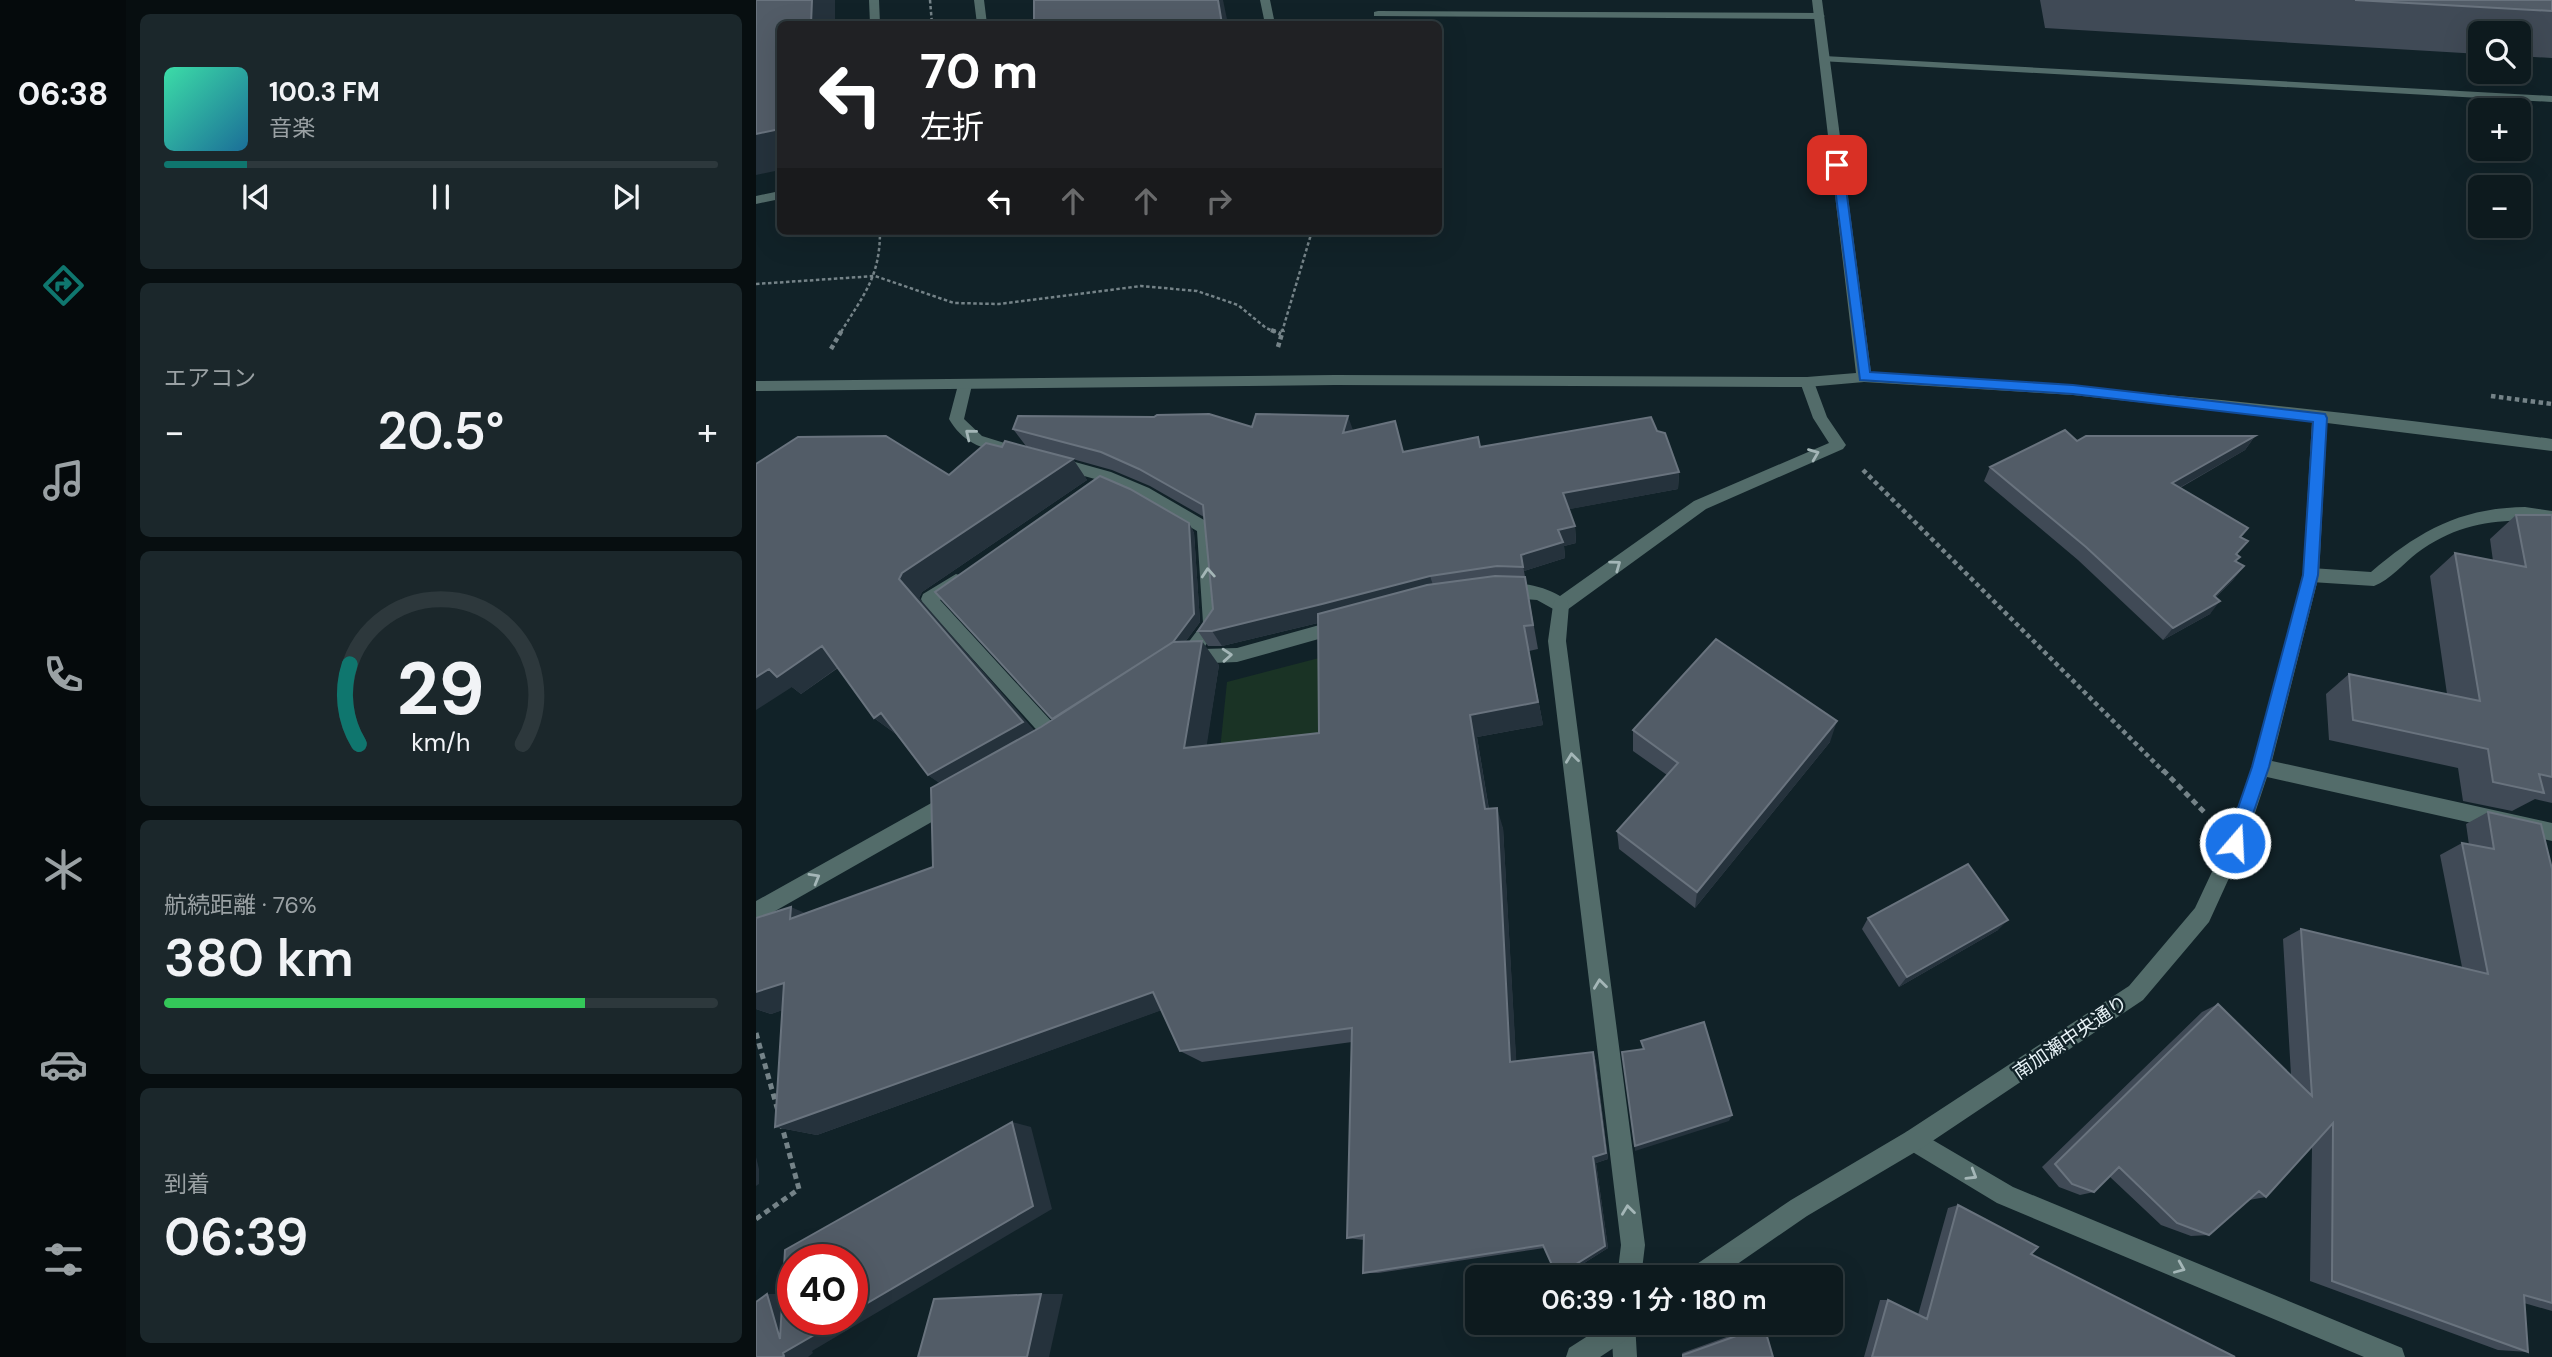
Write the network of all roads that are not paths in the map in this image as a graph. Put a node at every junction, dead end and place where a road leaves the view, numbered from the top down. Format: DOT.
graph roads {
  1 [pos="874,0"];
  2 [pos="979,0"];
  3 [pos="1265,0"];
  4 [pos="1817,0"];
  5 [pos="1378,14"];
  6 [pos="1819,16"];
  7 [pos="875,21"];
  8 [pos="982,21"];
  9 [pos="1269,21"];
  10 [pos="1824,59"];
  11 [pos="2552,99"];
  12 [pos="777,196"];
  13 [pos="756,200"];
  14 [pos="1864,377"];
  15 [pos="1807,382"];
  16 [pos="965,385"];
  17 [pos="756,386"];
  18 [pos="2320,418"];
  19 [pos="2552,445"];
  20 [pos="1018,452"];
  21 [pos="1043,459"];
  22 [pos="1106,476"];
  23 [pos="1084,492"];
  24 [pos="2552,517"];
  25 [pos="974,569"];
  26 [pos="2311,575"];
  27 [pos="1488,593"];
  28 [pos="1561,605"];
  29 [pos="1356,622"];
  30 [pos="1038,752"];
  31 [pos="2261,767"];
  32 [pos="972,789"];
  33 [pos="2552,832"];
  34 [pos="756,912"];
  35 [pos="1914,1140"];
  36 [pos="1631,1265"];
  37 [pos="1715,1265"];
  38 [pos="1609,1335"];
  39 [pos="1625,1335"];
  40 [pos="1578,1357"];
  41 [pos="1625,1357"];
  42 [pos="2393,1357"];
  1 -- 7 [label="street"];
  2 -- 8 [label="street"];
  3 -- 9 [label="street"];
  4 -- 6 [label="street"];
  5 -- 6 [label="street"];
  6 -- 10 [label="street"];
  10 -- 11 [label="street"];
  10 -- 14 [label="street"];
  12 -- 13 [label="street"];
  14 -- 15 [label="street"];
  14 -- 18 [label="street"];
  15 -- 16 [label="street"];
  28 -- 15 [label="street, one-way"];
  16 -- 17 [label="street"];
  20 -- 16 [label="street, one-way"];
  18 -- 19 [label="street"];
  18 -- 26 [label="street, 南加瀬中央通り"];
  21 -- 22 [label="street"];
  22 -- 23 [label="street"];
  22 -- 29 [label="street"];
  24 -- 26 [label="street"];
  25 -- 30 [label="street"];
  26 -- 31 [label="street, 南加瀬中央通り"];
  27 -- 28 [label="street"];
  36 -- 28 [label="street, one-way"];
  31 -- 33 [label="street"];
  31 -- 35 [label="street, 南加瀬中央通り"];
  34 -- 32 [label="street, one-way"];
  35 -- 37 [label="street, 南加瀬中央通り"];
  35 -- 42 [label="street, one-way"];
  38 -- 40 [label="street"];
  39 -- 41 [label="street"];
}
